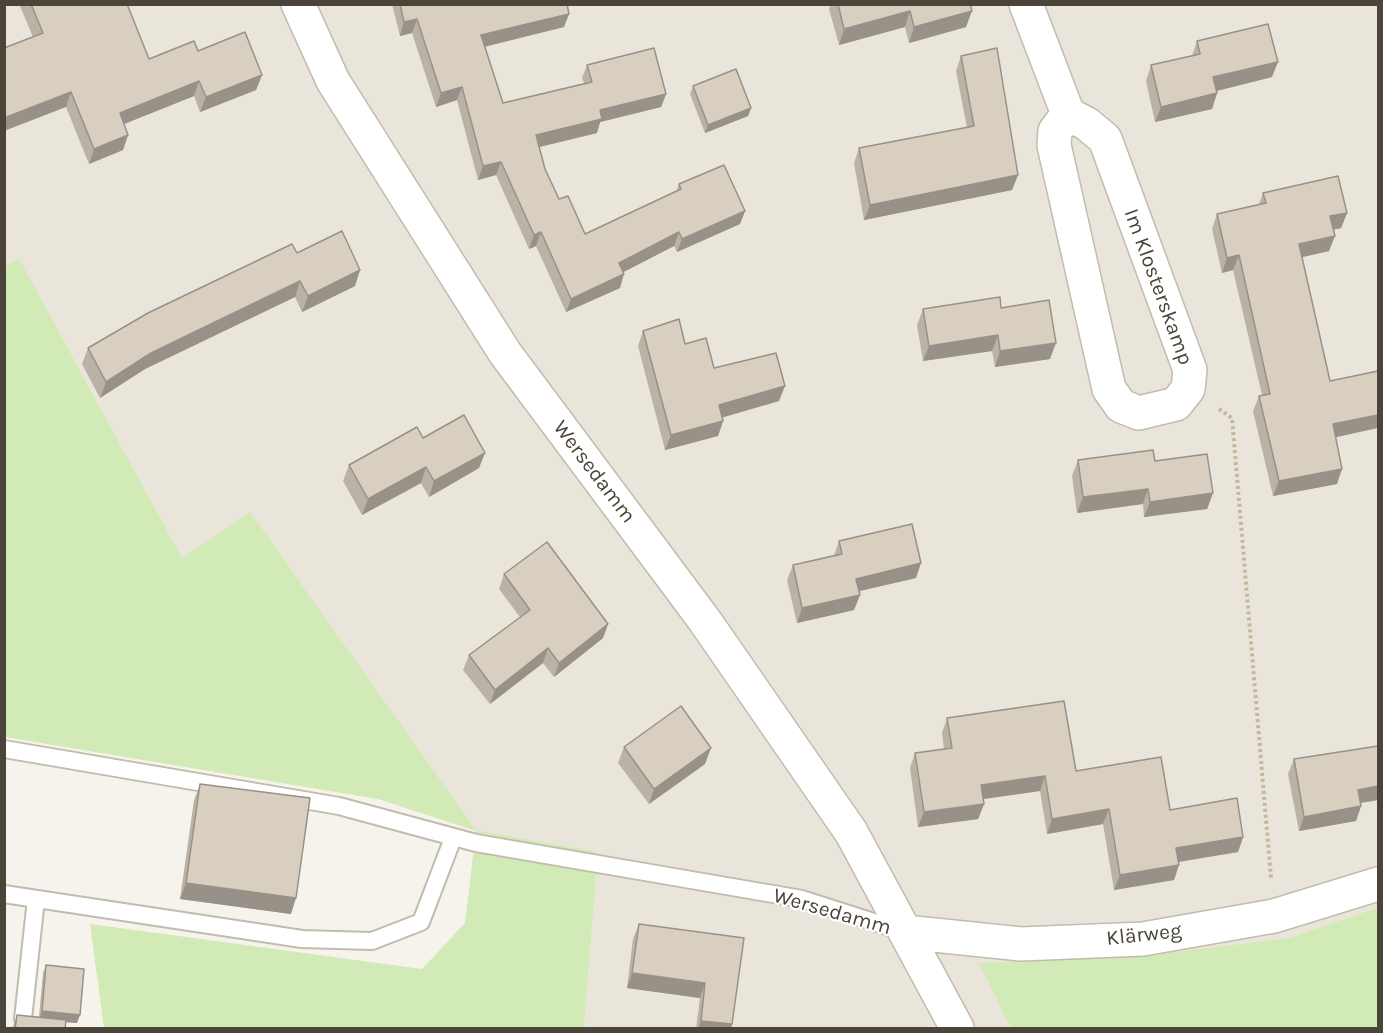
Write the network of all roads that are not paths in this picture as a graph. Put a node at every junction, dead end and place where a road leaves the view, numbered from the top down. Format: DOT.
graph roads {
  1 [pos="298,4"];
  2 [pos="1026,4"];
  3 [pos="1068,114"];
  4 [pos="4,749"];
  5 [pos="453,838"];
  6 [pos="1378,884"];
  7 [pos="4,894"];
  8 [pos="36,899"];
  9 [pos="905,932"];
  10 [pos="23,1019"];
  11 [pos="957,1029"];
  1 -- 9 [label="street, Wersedamm"];
  2 -- 3 [label="street"];
  3 -- 3 [label="street, Im Klosterskamp"];
  4 -- 5 [label="lane, Wersedamm"];
  5 -- 8 [label="lane"];
  5 -- 9 [label="lane, Wersedamm"];
  6 -- 9 [label="street, Klärweg"];
  7 -- 8 [label="lane"];
  8 -- 10 [label="lane"];
  9 -- 11 [label="street, Wersedamm"];
}
